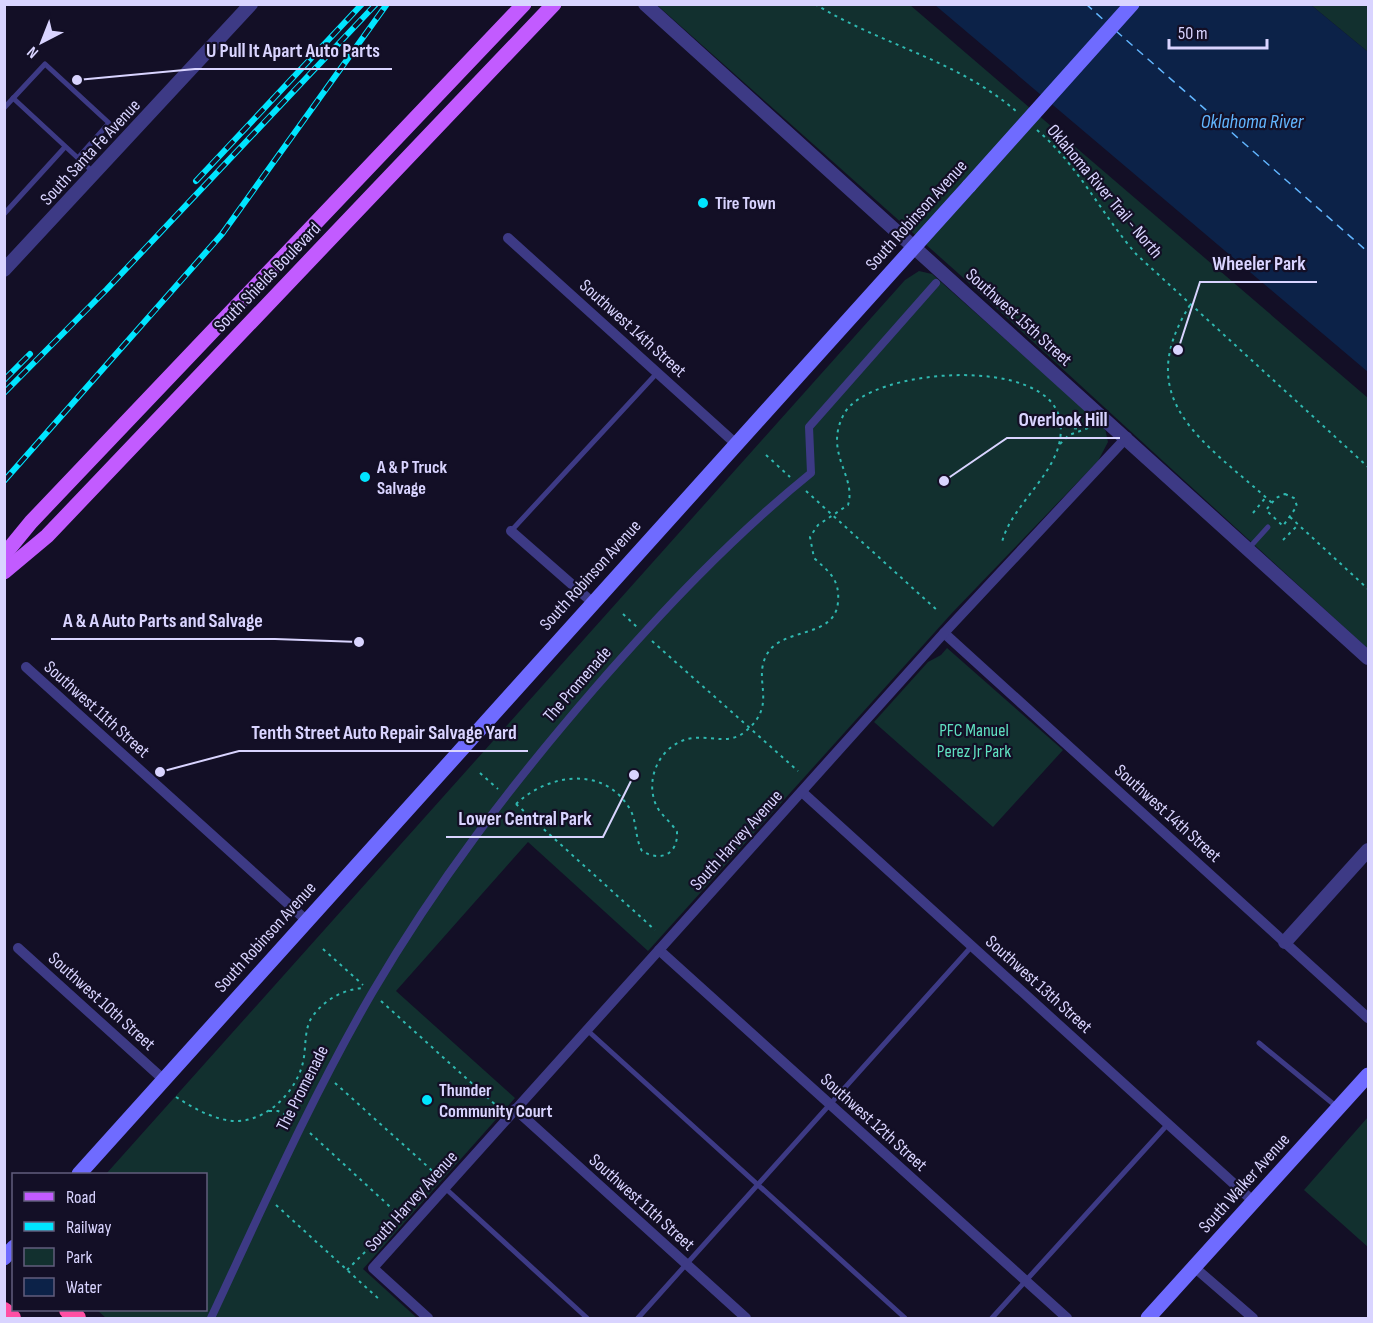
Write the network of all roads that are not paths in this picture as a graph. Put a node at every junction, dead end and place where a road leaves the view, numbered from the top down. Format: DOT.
graph roads {
  1 [pos="251,4"];
  2 [pos="524,4"];
  3 [pos="554,4"];
  4 [pos="645,4"];
  5 [pos="1132,4"];
  6 [pos="13,98"];
  7 [pos="4,108"];
  8 [pos="65,147"];
  9 [pos="78,158"];
  10 [pos="95,173"];
  11 [pos="4,214"];
  12 [pos="508,238"];
  13 [pos="914,247"];
  14 [pos="6,265"];
  15 [pos="936,283"];
  16 [pos="657,373"];
  17 [pos="1127,437"];
  18 [pos="735,443"];
  19 [pos="1268,526"];
  20 [pos="511,531"];
  21 [pos="1249,548"];
  22 [pos="4,555"];
  23 [pos="4,572"];
  24 [pos="592,602"];
  25 [pos="944,633"];
  26 [pos="1368,657"];
  27 [pos="26,667"];
  28 [pos="802,792"];
  29 [pos="1368,850"];
  30 [pos="306,920"];
  31 [pos="1285,942"];
  32 [pos="972,946"];
  33 [pos="18,948"];
  34 [pos="659,950"];
  35 [pos="1368,1018"];
  36 [pos="587,1030"];
  37 [pos="1259,1043"];
  38 [pos="1368,1075"];
  39 [pos="163,1079"];
  40 [pos="831,1105"];
  41 [pos="1338,1108"];
  42 [pos="515,1109"];
  43 [pos="1168,1124"];
  44 [pos="80,1173"];
  45 [pos="758,1186"];
  46 [pos="445,1188"];
  47 [pos="1254,1202"];
  48 [pos="686,1264"];
  49 [pos="1194,1267"];
  50 [pos="1027,1282"];
  51 [pos="4,1311"];
  52 [pos="12,1318"];
  53 [pos="211,1318"];
  54 [pos="428,1318"];
  55 [pos="587,1318"];
  56 [pos="638,1318"];
  57 [pos="746,1318"];
  58 [pos="904,1318"];
  59 [pos="992,1318"];
  60 [pos="1067,1318"];
  61 [pos="1148,1318"];
  62 [pos="1253,1318"];
  1 -- 10 [label="street, South Santa Fe Avenue"];
  2 -- 22 [label="main road, South Shields Boulevard"];
  3 -- 23 [label="main road, South Shields Boulevard"];
  4 -- 13 [label="street, Southwest 15th Street"];
  5 -- 13 [label="main road, South Robinson Avenue, bridge"];
  6 -- 7 [label="lane"];
  6 -- 8 [label="lane"];
  6 -- 9 [label="lane"];
  8 -- 9 [label="lane"];
  8 -- 11 [label="lane"];
  9 -- 10 [label="lane"];
  10 -- 14 [label="street, South Santa Fe Avenue"];
  12 -- 16 [label="street, Southwest 14th Street"];
  13 -- 17 [label="street, Southwest 15th Street"];
  13 -- 18 [label="main road, South Robinson Avenue"];
  15 -- 53 [label="street, The Promenade"];
  16 -- 18 [label="street, Southwest 14th Street"];
  16 -- 20 [label="lane"];
  17 -- 21 [label="street, Southwest 15th Street"];
  17 -- 25 [label="street, South Harvey Avenue"];
  18 -- 24 [label="main road, South Robinson Avenue"];
  19 -- 21 [label="lane"];
  20 -- 24 [label="street"];
  21 -- 26 [label="street, Southwest 15th Street"];
  24 -- 30 [label="main road, South Robinson Avenue"];
  25 -- 28 [label="street, South Harvey Avenue"];
  25 -- 31 [label="street, Southwest 14th Street"];
  27 -- 30 [label="street, Southwest 11th Street"];
  28 -- 32 [label="street, Southwest 13th Street"];
  28 -- 34 [label="street, South Harvey Avenue"];
  29 -- 31 [label="street"];
  30 -- 39 [label="main road, South Robinson Avenue"];
  31 -- 35 [label="street, Southwest 14th Street"];
  32 -- 40 [label="lane"];
  32 -- 43 [label="street, Southwest 13th Street"];
  33 -- 39 [label="street, Southwest 10th Street"];
  34 -- 36 [label="street, South Harvey Avenue"];
  34 -- 40 [label="street, Southwest 12th Street"];
  36 -- 42 [label="street, South Harvey Avenue"];
  36 -- 45 [label="lane"];
  37 -- 41 [label="lane"];
  38 -- 41 [label="main road, South Walker Avenue"];
  39 -- 44 [label="main road, South Robinson Avenue"];
  40 -- 45 [label="lane"];
  40 -- 50 [label="street, Southwest 12th Street"];
  41 -- 47 [label="main road, South Walker Avenue"];
  42 -- 46 [label="street, South Harvey Avenue"];
  42 -- 48 [label="street, Southwest 11th Street"];
  43 -- 47 [label="street, Southwest 13th Street"];
  43 -- 50 [label="lane"];
  45 -- 48 [label="lane"];
  45 -- 58 [label="lane"];
  46 -- 54 [label="street, South Harvey Avenue"];
  46 -- 55 [label="lane"];
  47 -- 49 [label="main road, South Walker Avenue"];
  48 -- 56 [label="lane"];
  48 -- 57 [label="street, Southwest 11th Street"];
  49 -- 61 [label="main road, South Walker Avenue"];
  49 -- 62 [label="street"];
  50 -- 59 [label="lane"];
  50 -- 60 [label="street, Southwest 12th Street"];
  51 -- 52 [label="highway"];
}
